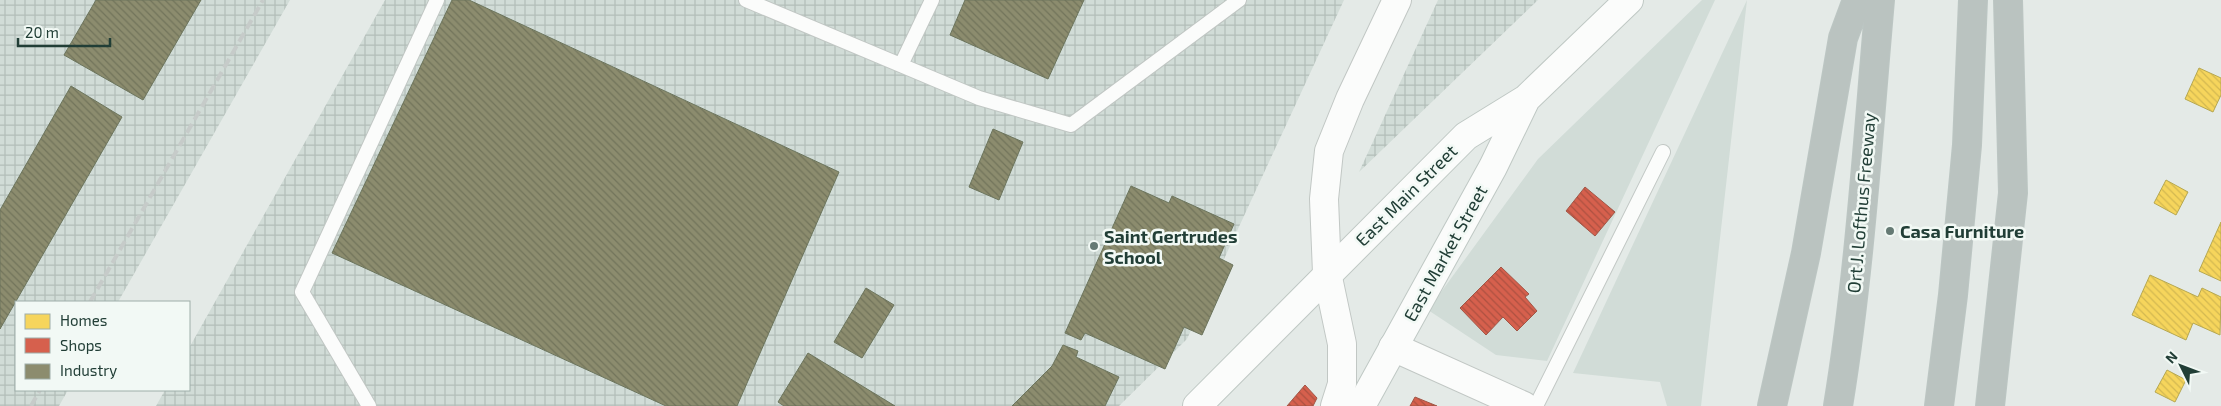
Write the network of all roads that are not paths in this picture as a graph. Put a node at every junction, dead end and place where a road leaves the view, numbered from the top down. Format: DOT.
graph roads {
  1 [pos="437,0"];
  2 [pos="746,0"];
  3 [pos="932,0"];
  4 [pos="1239,0"];
  5 [pos="1396,0"];
  6 [pos="1629,0"];
  7 [pos="1856,0"];
  8 [pos="1880,0"];
  9 [pos="1973,0"];
  10 [pos="2008,0"];
  11 [pos="901,65"];
  12 [pos="1526,99"];
  13 [pos="1663,152"];
  14 [pos="1327,274"];
  15 [pos="1393,347"];
  16 [pos="369,406"];
  17 [pos="1196,406"];
  18 [pos="1335,406"];
  19 [pos="1361,406"];
  20 [pos="1524,406"];
  21 [pos="1536,406"];
  22 [pos="1772,406"];
  23 [pos="1838,406"];
  24 [pos="1939,406"];
  25 [pos="1990,406"];
  1 -- 16 [label="lane"];
  2 -- 11 [label="lane"];
  3 -- 11 [label="lane"];
  4 -- 11 [label="lane"];
  5 -- 14 [label="main road"];
  6 -- 12 [label="main road, East Main Street"];
  7 -- 22 [label="highway"];
  8 -- 23 [label="highway, Ort J. Lofthus Freeway"];
  9 -- 24 [label="highway"];
  10 -- 25 [label="highway"];
  12 -- 14 [label="main road, East Main Street"];
  12 -- 15 [label="main road, East Market Street"];
  13 -- 21 [label="lane"];
  14 -- 17 [label="main road, East Main Street"];
  14 -- 18 [label="main road"];
  15 -- 19 [label="main road, East Market Street"];
  15 -- 20 [label="main road"];
}
